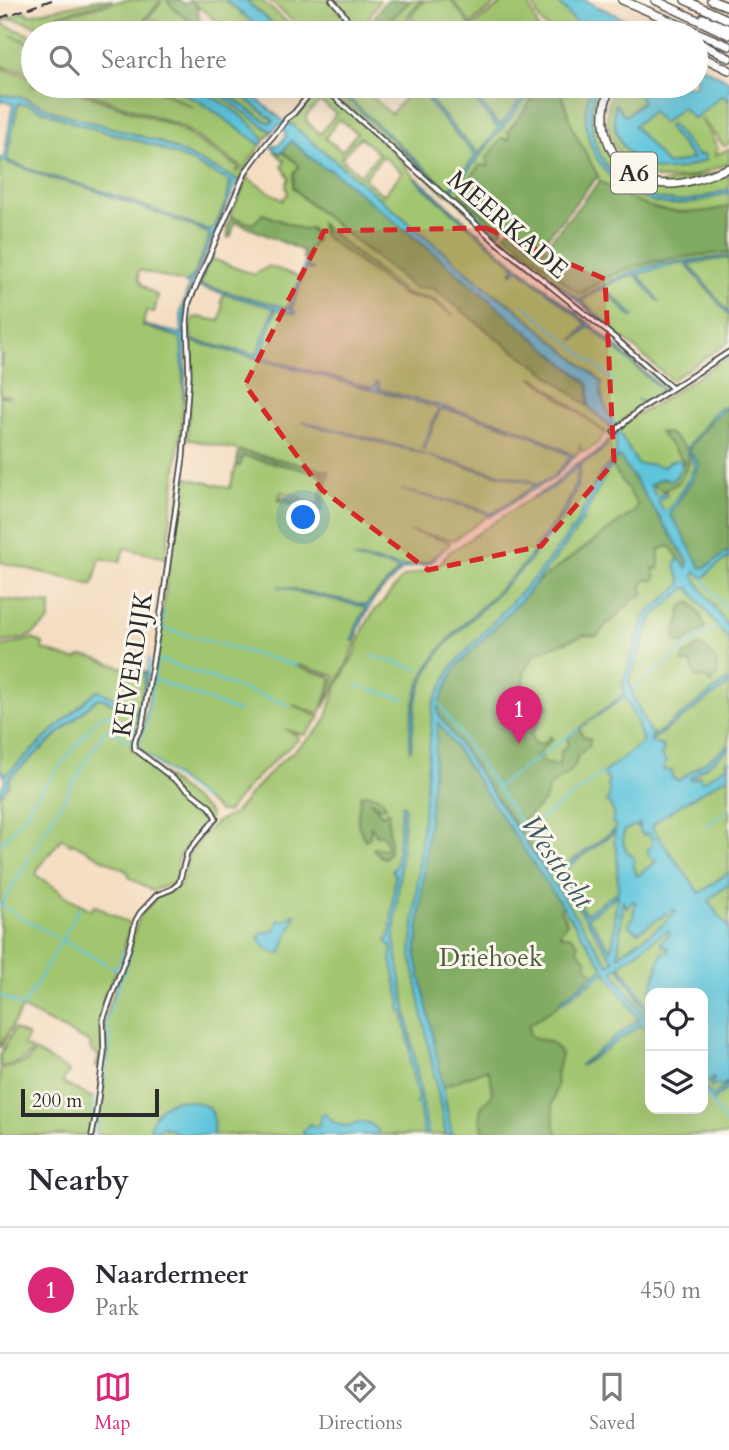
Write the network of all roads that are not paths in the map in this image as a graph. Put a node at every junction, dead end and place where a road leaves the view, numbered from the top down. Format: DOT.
graph roads {
  1 [pos="332,0"];
  2 [pos="622,0"];
  3 [pos="656,0"];
  4 [pos="685,0"];
  5 [pos="711,0"];
  6 [pos="729,7"];
  7 [pos="650,13"];
  8 [pos="729,20"];
  9 [pos="348,21"];
  10 [pos="664,21"];
  11 [pos="669,21"];
  12 [pos="700,21"];
  13 [pos="708,25"];
  14 [pos="729,29"];
  15 [pos="729,35"];
  16 [pos="708,37"];
  17 [pos="729,46"];
  18 [pos="708,47"];
  19 [pos="729,58"];
  20 [pos="708,60"];
  21 [pos="729,70"];
  22 [pos="306,98"];
  23 [pos="335,98"];
  24 [pos="607,98"];
  25 [pos="729,168"];
  26 [pos="729,352"];
  27 [pos="672,388"];
  28 [pos="616,430"];
  29 [pos="92,1135"];
  1 -- 9 [label="street"];
  2 -- 7 [label="highway"];
  3 -- 12 [label="highway"];
  3 -- 14 [label="highway"];
  4 -- 8 [label="highway"];
  5 -- 6 [label="highway"];
  7 -- 10 [label="highway"];
  7 -- 11 [label="highway"];
  13 -- 15 [label="highway"];
  16 -- 17 [label="highway"];
  18 -- 19 [label="highway"];
  20 -- 21 [label="highway"];
  22 -- 29 [label="street, KEVERDIJK"];
  23 -- 27 [label="street, MEERKADE"];
  24 -- 25 [label="highway, A6"];
  26 -- 27 [label="street"];
  27 -- 28 [label="street"];
}
